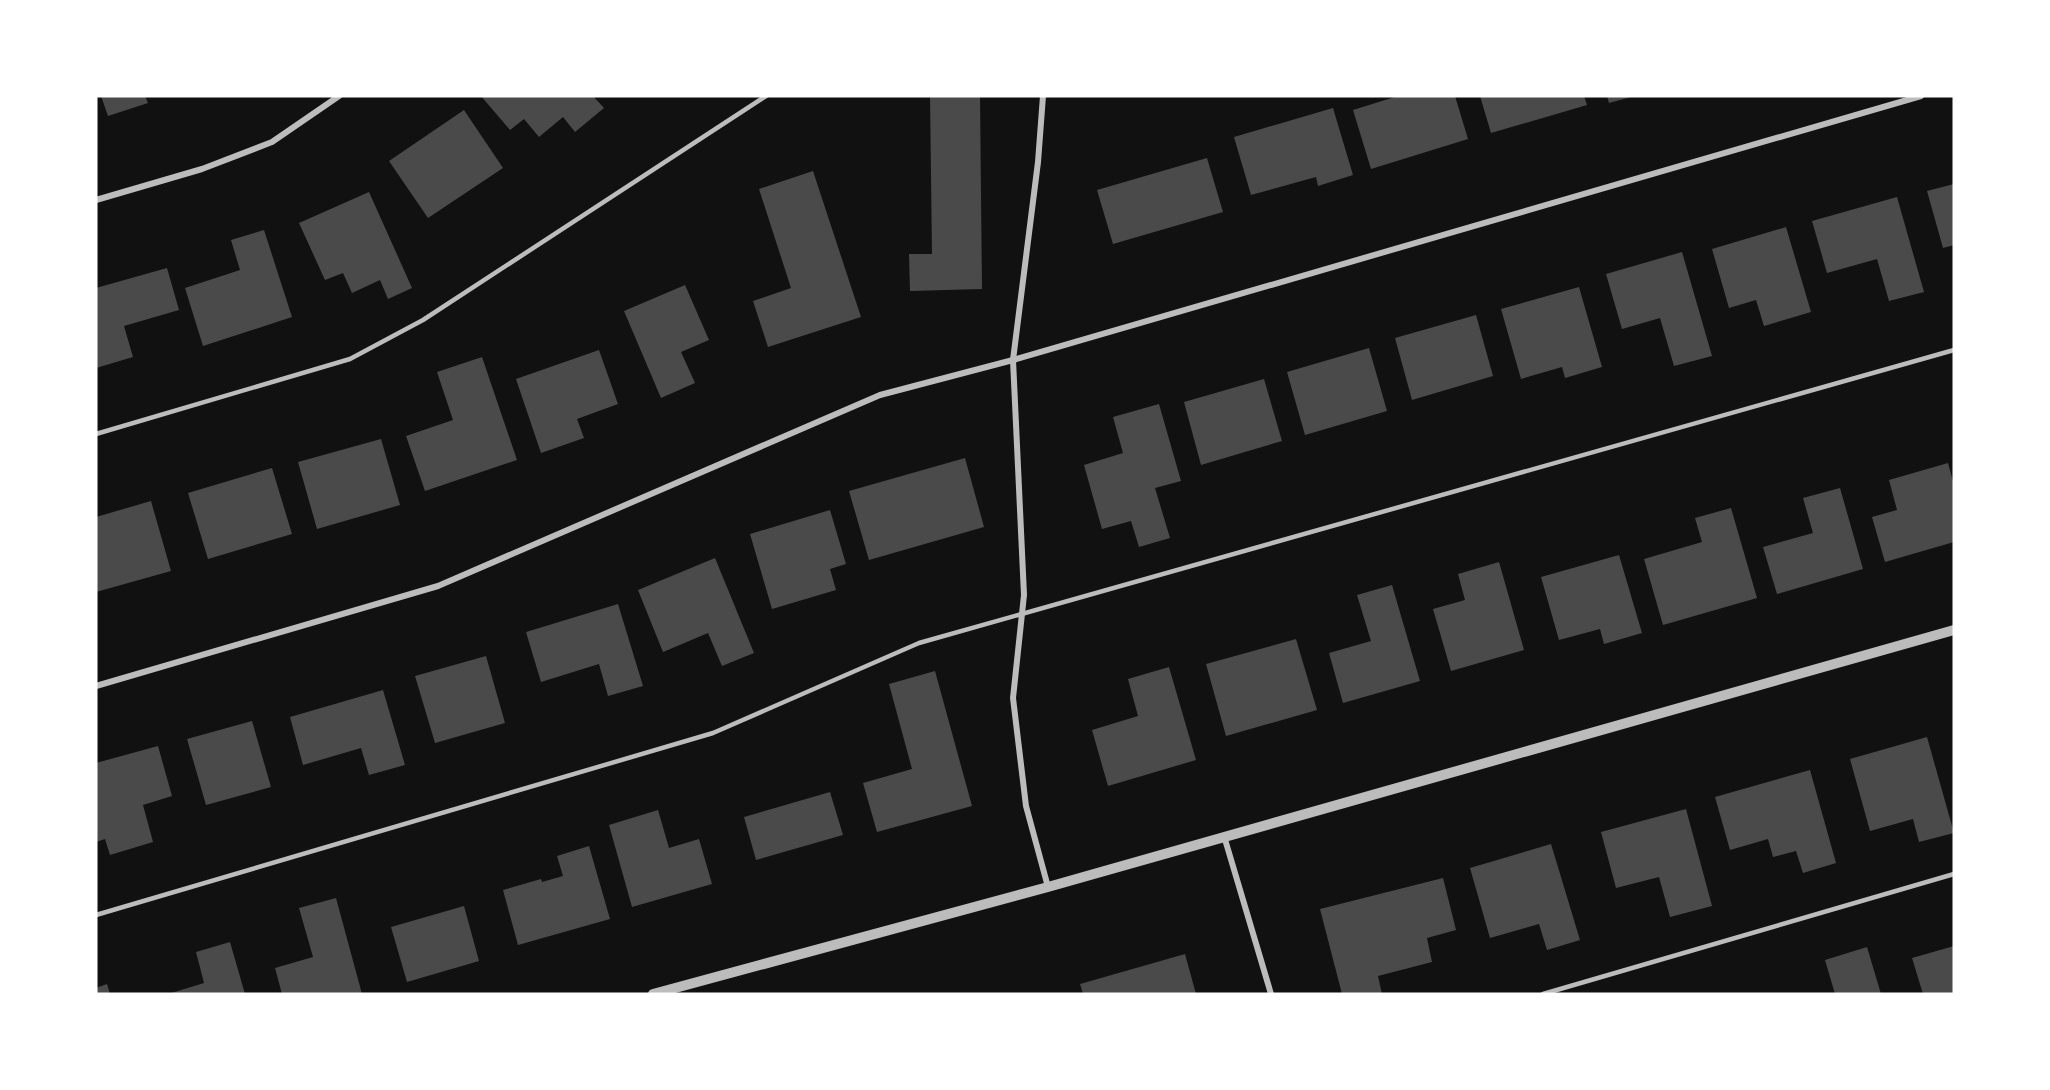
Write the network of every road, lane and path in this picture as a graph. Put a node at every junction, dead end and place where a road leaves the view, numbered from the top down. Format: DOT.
graph roads {
  1 [pos="339,96"];
  2 [pos="766,96"];
  3 [pos="1043,96"];
  4 [pos="1921,96"];
  5 [pos="96,200"];
  6 [pos="1954,350"];
  7 [pos="1013,360"];
  8 [pos="96,434"];
  9 [pos="1022,613"];
  10 [pos="1954,630"];
  11 [pos="96,686"];
  12 [pos="1224,836"];
  13 [pos="1954,874"];
  14 [pos="1048,887"];
  15 [pos="96,915"];
  16 [pos="653,994"];
  17 [pos="1270,994"];
  18 [pos="1543,994"];
  1 -- 5 [label="street"];
  2 -- 8 [label="lane"];
  3 -- 7 [label="street"];
  4 -- 7 [label="street"];
  6 -- 9 [label="lane"];
  7 -- 9 [label="street"];
  7 -- 11 [label="street"];
  9 -- 14 [label="street"];
  9 -- 15 [label="lane"];
  10 -- 12 [label="street"];
  12 -- 14 [label="street"];
  12 -- 17 [label="street"];
  13 -- 18 [label="lane"];
  14 -- 16 [label="street"];
}
